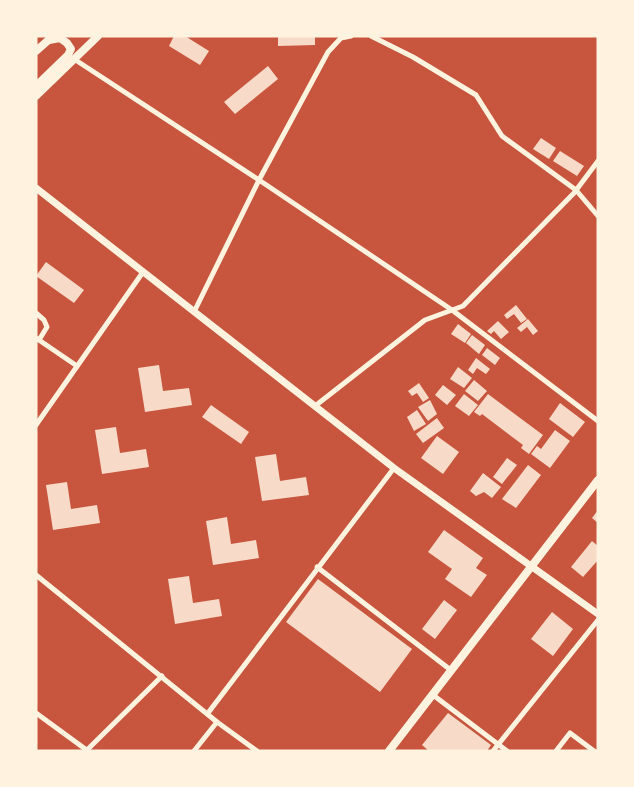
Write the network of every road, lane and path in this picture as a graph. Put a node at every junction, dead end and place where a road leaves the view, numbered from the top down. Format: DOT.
graph roads {
  1 [pos="98,36"];
  2 [pos="351,36"];
  3 [pos="371,36"];
  4 [pos="51,38"];
  5 [pos="36,51"];
  6 [pos="74,59"];
  7 [pos="36,86"];
  8 [pos="36,96"];
  9 [pos="598,160"];
  10 [pos="259,180"];
  11 [pos="36,188"];
  12 [pos="576,190"];
  13 [pos="598,216"];
  14 [pos="143,272"];
  15 [pos="452,310"];
  16 [pos="194,312"];
  17 [pos="36,313"];
  18 [pos="38,339"];
  19 [pos="77,366"];
  20 [pos="314,406"];
  21 [pos="598,421"];
  22 [pos="36,424"];
  23 [pos="394,468"];
  24 [pos="598,480"];
  25 [pos="532,567"];
  26 [pos="317,568"];
  27 [pos="36,575"];
  28 [pos="598,614"];
  29 [pos="598,620"];
  30 [pos="452,671"];
  31 [pos="162,676"];
  32 [pos="433,694"];
  33 [pos="36,713"];
  34 [pos="208,713"];
  35 [pos="217,722"];
  36 [pos="498,744"];
  37 [pos="87,750"];
  38 [pos="194,751"];
  39 [pos="257,751"];
  40 [pos="389,751"];
  41 [pos="493,751"];
  42 [pos="507,751"];
  43 [pos="556,751"];
  44 [pos="594,751"];
  1 -- 6 [label="main road"];
  2 -- 10 [label="street"];
  3 -- 12 [label="street"];
  4 -- 5 [label="main road"];
  4 -- 7 [label="main road"];
  6 -- 8 [label="main road"];
  6 -- 10 [label="street"];
  9 -- 12 [label="street"];
  10 -- 15 [label="street"];
  10 -- 16 [label="street"];
  11 -- 14 [label="street"];
  12 -- 13 [label="street"];
  12 -- 15 [label="street"];
  14 -- 16 [label="street"];
  14 -- 19 [label="street"];
  15 -- 20 [label="street"];
  15 -- 21 [label="street"];
  16 -- 20 [label="street"];
  17 -- 18 [label="street"];
  18 -- 19 [label="street"];
  19 -- 22 [label="street"];
  20 -- 23 [label="street"];
  23 -- 25 [label="street"];
  23 -- 26 [label="street"];
  24 -- 25 [label="main road"];
  25 -- 28 [label="street"];
  25 -- 30 [label="main road"];
  26 -- 30 [label="street"];
  26 -- 34 [label="street"];
  27 -- 31 [label="street"];
  29 -- 36 [label="street"];
  30 -- 32 [label="main road"];
  31 -- 34 [label="street"];
  31 -- 37 [label="street"];
  32 -- 36 [label="street"];
  32 -- 40 [label="main road"];
  33 -- 37 [label="street"];
  34 -- 35 [label="street"];
  35 -- 38 [label="street"];
  35 -- 39 [label="street"];
  36 -- 41 [label="street"];
  36 -- 42 [label="street"];
  43 -- 44 [label="street"];
}
